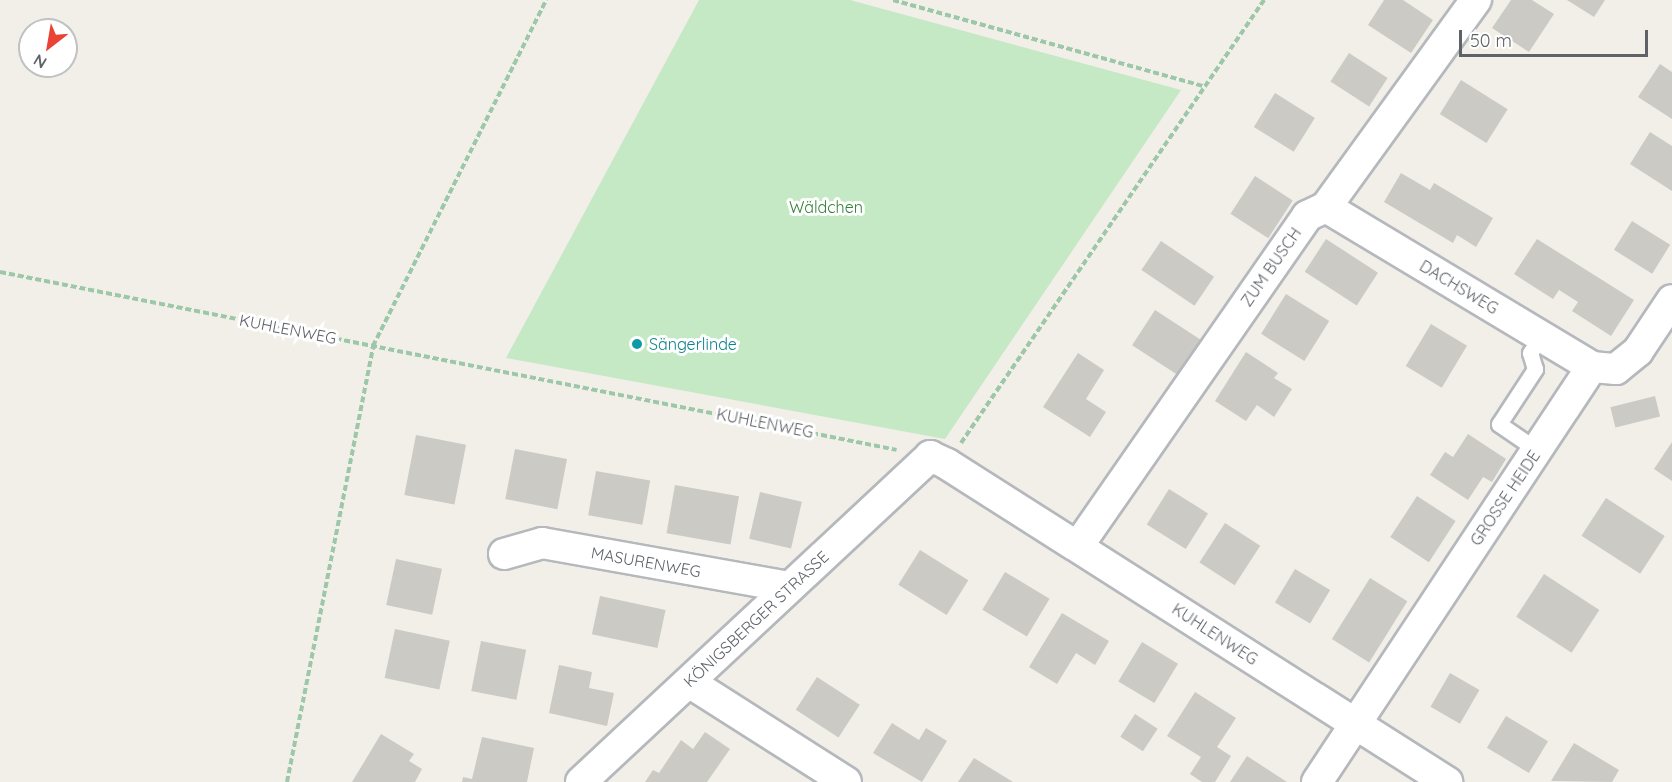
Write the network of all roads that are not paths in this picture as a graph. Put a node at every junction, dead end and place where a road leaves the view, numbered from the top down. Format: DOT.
graph roads {
  1 [pos="1476,0"];
  2 [pos="1326,207"];
  3 [pos="1672,300"];
  4 [pos="1541,336"];
  5 [pos="1592,366"];
  6 [pos="1537,450"];
  7 [pos="939,460"];
  8 [pos="1078,546"];
  9 [pos="504,554"];
  10 [pos="789,588"];
  11 [pos="689,682"];
  12 [pos="1355,723"];
  13 [pos="581,782"];
  14 [pos="846,782"];
  15 [pos="1317,782"];
  16 [pos="1447,782"];
  1 -- 2 [label="street, ZUM BUSCH"];
  2 -- 4 [label="street, DACHSWEG"];
  2 -- 8 [label="street, ZUM BUSCH"];
  3 -- 5 [label="street"];
  4 -- 5 [label="street, DACHSWEG"];
  4 -- 6 [label="lane"];
  5 -- 6 [label="street, GROSSE HEIDE"];
  6 -- 12 [label="street, GROSSE HEIDE"];
  7 -- 8 [label="street, KUHLENWEG"];
  7 -- 10 [label="street, KÖNIGSBERGER STRASSE"];
  8 -- 12 [label="street, KUHLENWEG"];
  9 -- 10 [label="street, MASURENWEG"];
  10 -- 11 [label="street, KÖNIGSBERGER STRASSE"];
  11 -- 13 [label="street, KÖNIGSBERGER STRASSE"];
  11 -- 14 [label="street"];
  12 -- 15 [label="street, GROSSE HEIDE"];
  12 -- 16 [label="street, KUHLENWEG"];
}
